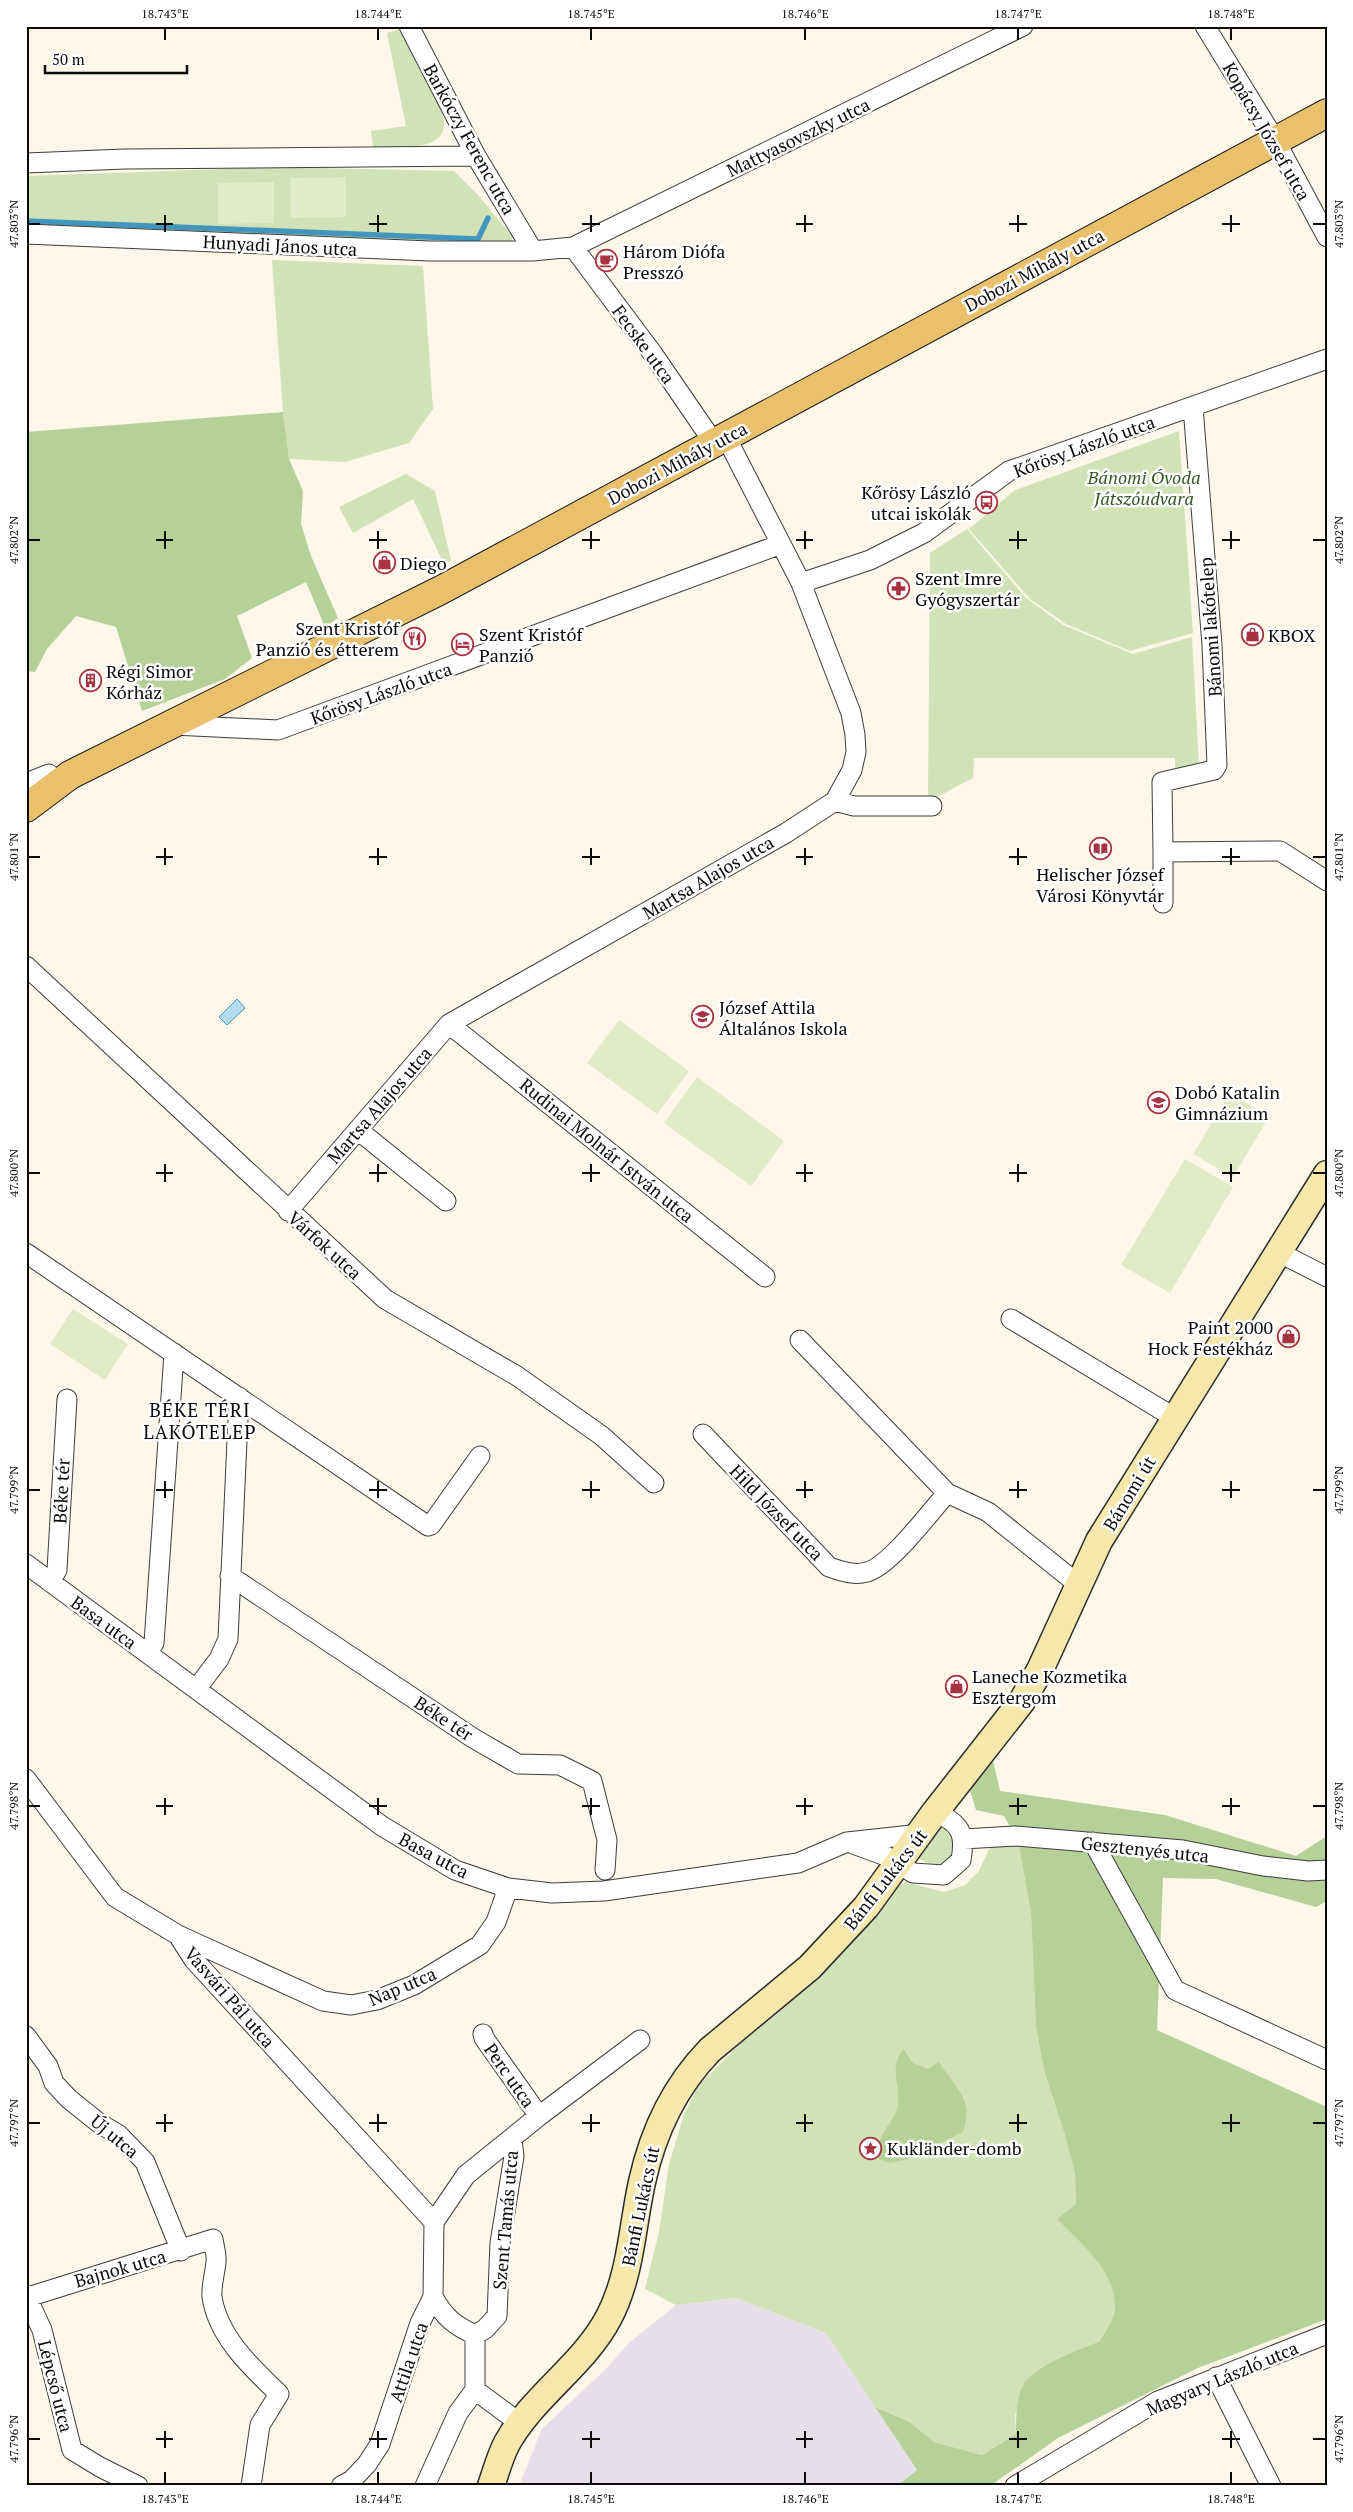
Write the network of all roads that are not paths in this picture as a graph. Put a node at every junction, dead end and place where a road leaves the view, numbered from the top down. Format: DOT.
graph roads {
  1 [pos="409,26"];
  2 [pos="1023,26"];
  3 [pos="1205,26"];
  4 [pos="1327,112"];
  5 [pos="1274,140"];
  6 [pos="476,156"];
  7 [pos="26,163"];
  8 [pos="26,234"];
  9 [pos="1327,237"];
  10 [pos="573,247"];
  11 [pos="533,251"];
  12 [pos="1327,359"];
  13 [pos="1193,406"];
  14 [pos="720,440"];
  15 [pos="781,544"];
  16 [pos="801,583"];
  17 [pos="170,725"];
  18 [pos="49,774"];
  19 [pos="26,783"];
  20 [pos="835,801"];
  21 [pos="932,806"];
  22 [pos="26,808"];
  23 [pos="1163,852"];
  24 [pos="1327,881"];
  25 [pos="1164,903"];
  26 [pos="26,966"];
  27 [pos="449,1024"];
  28 [pos="358,1130"];
  29 [pos="1327,1174"];
  30 [pos="446,1201"];
  31 [pos="288,1211"];
  32 [pos="1278,1252"];
  33 [pos="26,1253"];
  34 [pos="1327,1276"];
  35 [pos="766,1277"];
  36 [pos="1011,1320"];
  37 [pos="800,1340"];
  38 [pos="174,1353"];
  39 [pos="239,1397"];
  40 [pos="67,1399"];
  41 [pos="1175,1418"];
  42 [pos="702,1434"];
  43 [pos="480,1456"];
  44 [pos="654,1483"];
  45 [pos="947,1493"];
  46 [pos="26,1564"];
  47 [pos="230,1576"];
  48 [pos="50,1582"];
  49 [pos="1078,1585"];
  50 [pos="147,1653"];
  51 [pos="197,1688"];
  52 [pos="27,1784"];
  53 [pos="935,1812"];
  54 [pos="921,1834"];
  55 [pos="963,1839"];
  56 [pos="847,1842"];
  57 [pos="1094,1842"];
  58 [pos="899,1864"];
  59 [pos="605,1870"];
  60 [pos="1327,1870"];
  61 [pos="508,1888"];
  62 [pos="178,1935"];
  63 [pos="483,2034"];
  64 [pos="26,2036"];
  65 [pos="640,2040"];
  66 [pos="1327,2060"];
  67 [pos="538,2116"];
  68 [pos="512,2139"];
  69 [pos="434,2222"];
  70 [pos="181,2251"];
  71 [pos="27,2296"];
  72 [pos="433,2297"];
  73 [pos="1327,2334"];
  74 [pos="475,2335"];
  75 [pos="1216,2377"];
  76 [pos="475,2390"];
  77 [pos="521,2424"];
  78 [pos="138,2486"];
  79 [pos="251,2486"];
  80 [pos="341,2486"];
  81 [pos="425,2486"];
  82 [pos="491,2486"];
  83 [pos="1015,2486"];
  84 [pos="1271,2486"];
  1 -- 6 [label="street, Barkóczy Ferenc utca"];
  2 -- 10 [label="street, Mattyasovszky utca"];
  3 -- 5 [label="street, Kopácsy József utca"];
  4 -- 5 [label="main road, Dobozi Mihály utca"];
  5 -- 9 [label="street, Kopácsy József utca"];
  5 -- 14 [label="main road, Dobozi Mihály utca"];
  6 -- 7 [label="street"];
  6 -- 11 [label="street, Barkóczy Ferenc utca"];
  8 -- 11 [label="street, Hunyadi János utca"];
  10 -- 11 [label="street, Hunyadi János utca"];
  10 -- 14 [label="street, Fecske utca"];
  12 -- 13 [label="street, Kőrösy László utca"];
  13 -- 16 [label="street, Kőrösy László utca"];
  13 -- 23 [label="street, Bánomi lakótelep"];
  14 -- 15 [label="street, Martsa Alajos utca"];
  14 -- 17 [label="main road, Dobozi Mihály utca"];
  15 -- 16 [label="street, Martsa Alajos utca"];
  15 -- 17 [label="street, Kőrösy László utca"];
  16 -- 20 [label="street, Martsa Alajos utca"];
  17 -- 22 [label="main road, Dobozi Mihály utca"];
  18 -- 19 [label="street"];
  20 -- 21 [label="street"];
  20 -- 27 [label="street, Martsa Alajos utca"];
  23 -- 24 [label="street"];
  23 -- 25 [label="street"];
  26 -- 31 [label="street, Várfok utca"];
  27 -- 28 [label="street, Martsa Alajos utca"];
  27 -- 35 [label="street, Rudinai Molnár István utca"];
  28 -- 30 [label="street"];
  28 -- 31 [label="street, Martsa Alajos utca"];
  29 -- 32 [label="main road, Bánomi út"];
  31 -- 44 [label="street, Várfok utca"];
  32 -- 34 [label="street"];
  32 -- 41 [label="main road, Bánomi út"];
  33 -- 38 [label="street"];
  36 -- 41 [label="street"];
  37 -- 45 [label="street"];
  38 -- 39 [label="street"];
  38 -- 50 [label="street"];
  39 -- 43 [label="street"];
  39 -- 47 [label="street"];
  40 -- 48 [label="street, Béke tér"];
  41 -- 49 [label="main road, Bánomi út"];
  42 -- 45 [label="street, Hild József utca"];
  45 -- 49 [label="street"];
  46 -- 48 [label="street, Basa utca"];
  47 -- 51 [label="street"];
  47 -- 59 [label="street, Béke tér"];
  48 -- 50 [label="street, Basa utca"];
  49 -- 53 [label="main road, Bánomi út"];
  50 -- 51 [label="street, Basa utca"];
  51 -- 61 [label="street, Basa utca"];
  52 -- 62 [label="street, Vasvári Pál utca"];
  53 -- 54 [label="main road, Bánfi Lukács út"];
  53 -- 55 [label="street"];
  54 -- 56 [label="street, Basa utca"];
  54 -- 58 [label="main road, Bánfi Lukács út"];
  55 -- 57 [label="street, Gesztenyés utca"];
  55 -- 58 [label="street"];
  56 -- 58 [label="street"];
  56 -- 61 [label="street, Basa utca"];
  57 -- 60 [label="street, Gesztenyés utca"];
  57 -- 66 [label="street"];
  58 -- 77 [label="main road, Bánfi Lukács út"];
  61 -- 62 [label="street, Nap utca"];
  62 -- 69 [label="street, Vasvári Pál utca"];
  63 -- 67 [label="street, Perc utca"];
  64 -- 70 [label="street, Új utca"];
  65 -- 67 [label="street, Szent Tamás utca"];
  67 -- 68 [label="street, Szent Tamás utca"];
  68 -- 69 [label="street"];
  68 -- 74 [label="street, Szent Tamás utca"];
  69 -- 72 [label="street, Attila utca"];
  70 -- 71 [label="street, Bajnok utca"];
  70 -- 79 [label="street, Bajnok utca"];
  71 -- 78 [label="street, Lépcső utca"];
  72 -- 74 [label="street"];
  72 -- 80 [label="street, Attila utca"];
  73 -- 75 [label="street, Magyary László utca"];
  74 -- 76 [label="street"];
  75 -- 83 [label="street, Magyary László utca"];
  75 -- 84 [label="street"];
  76 -- 77 [label="street"];
  76 -- 81 [label="street"];
  77 -- 82 [label="main road, Bánfi Lukács út"];
}
